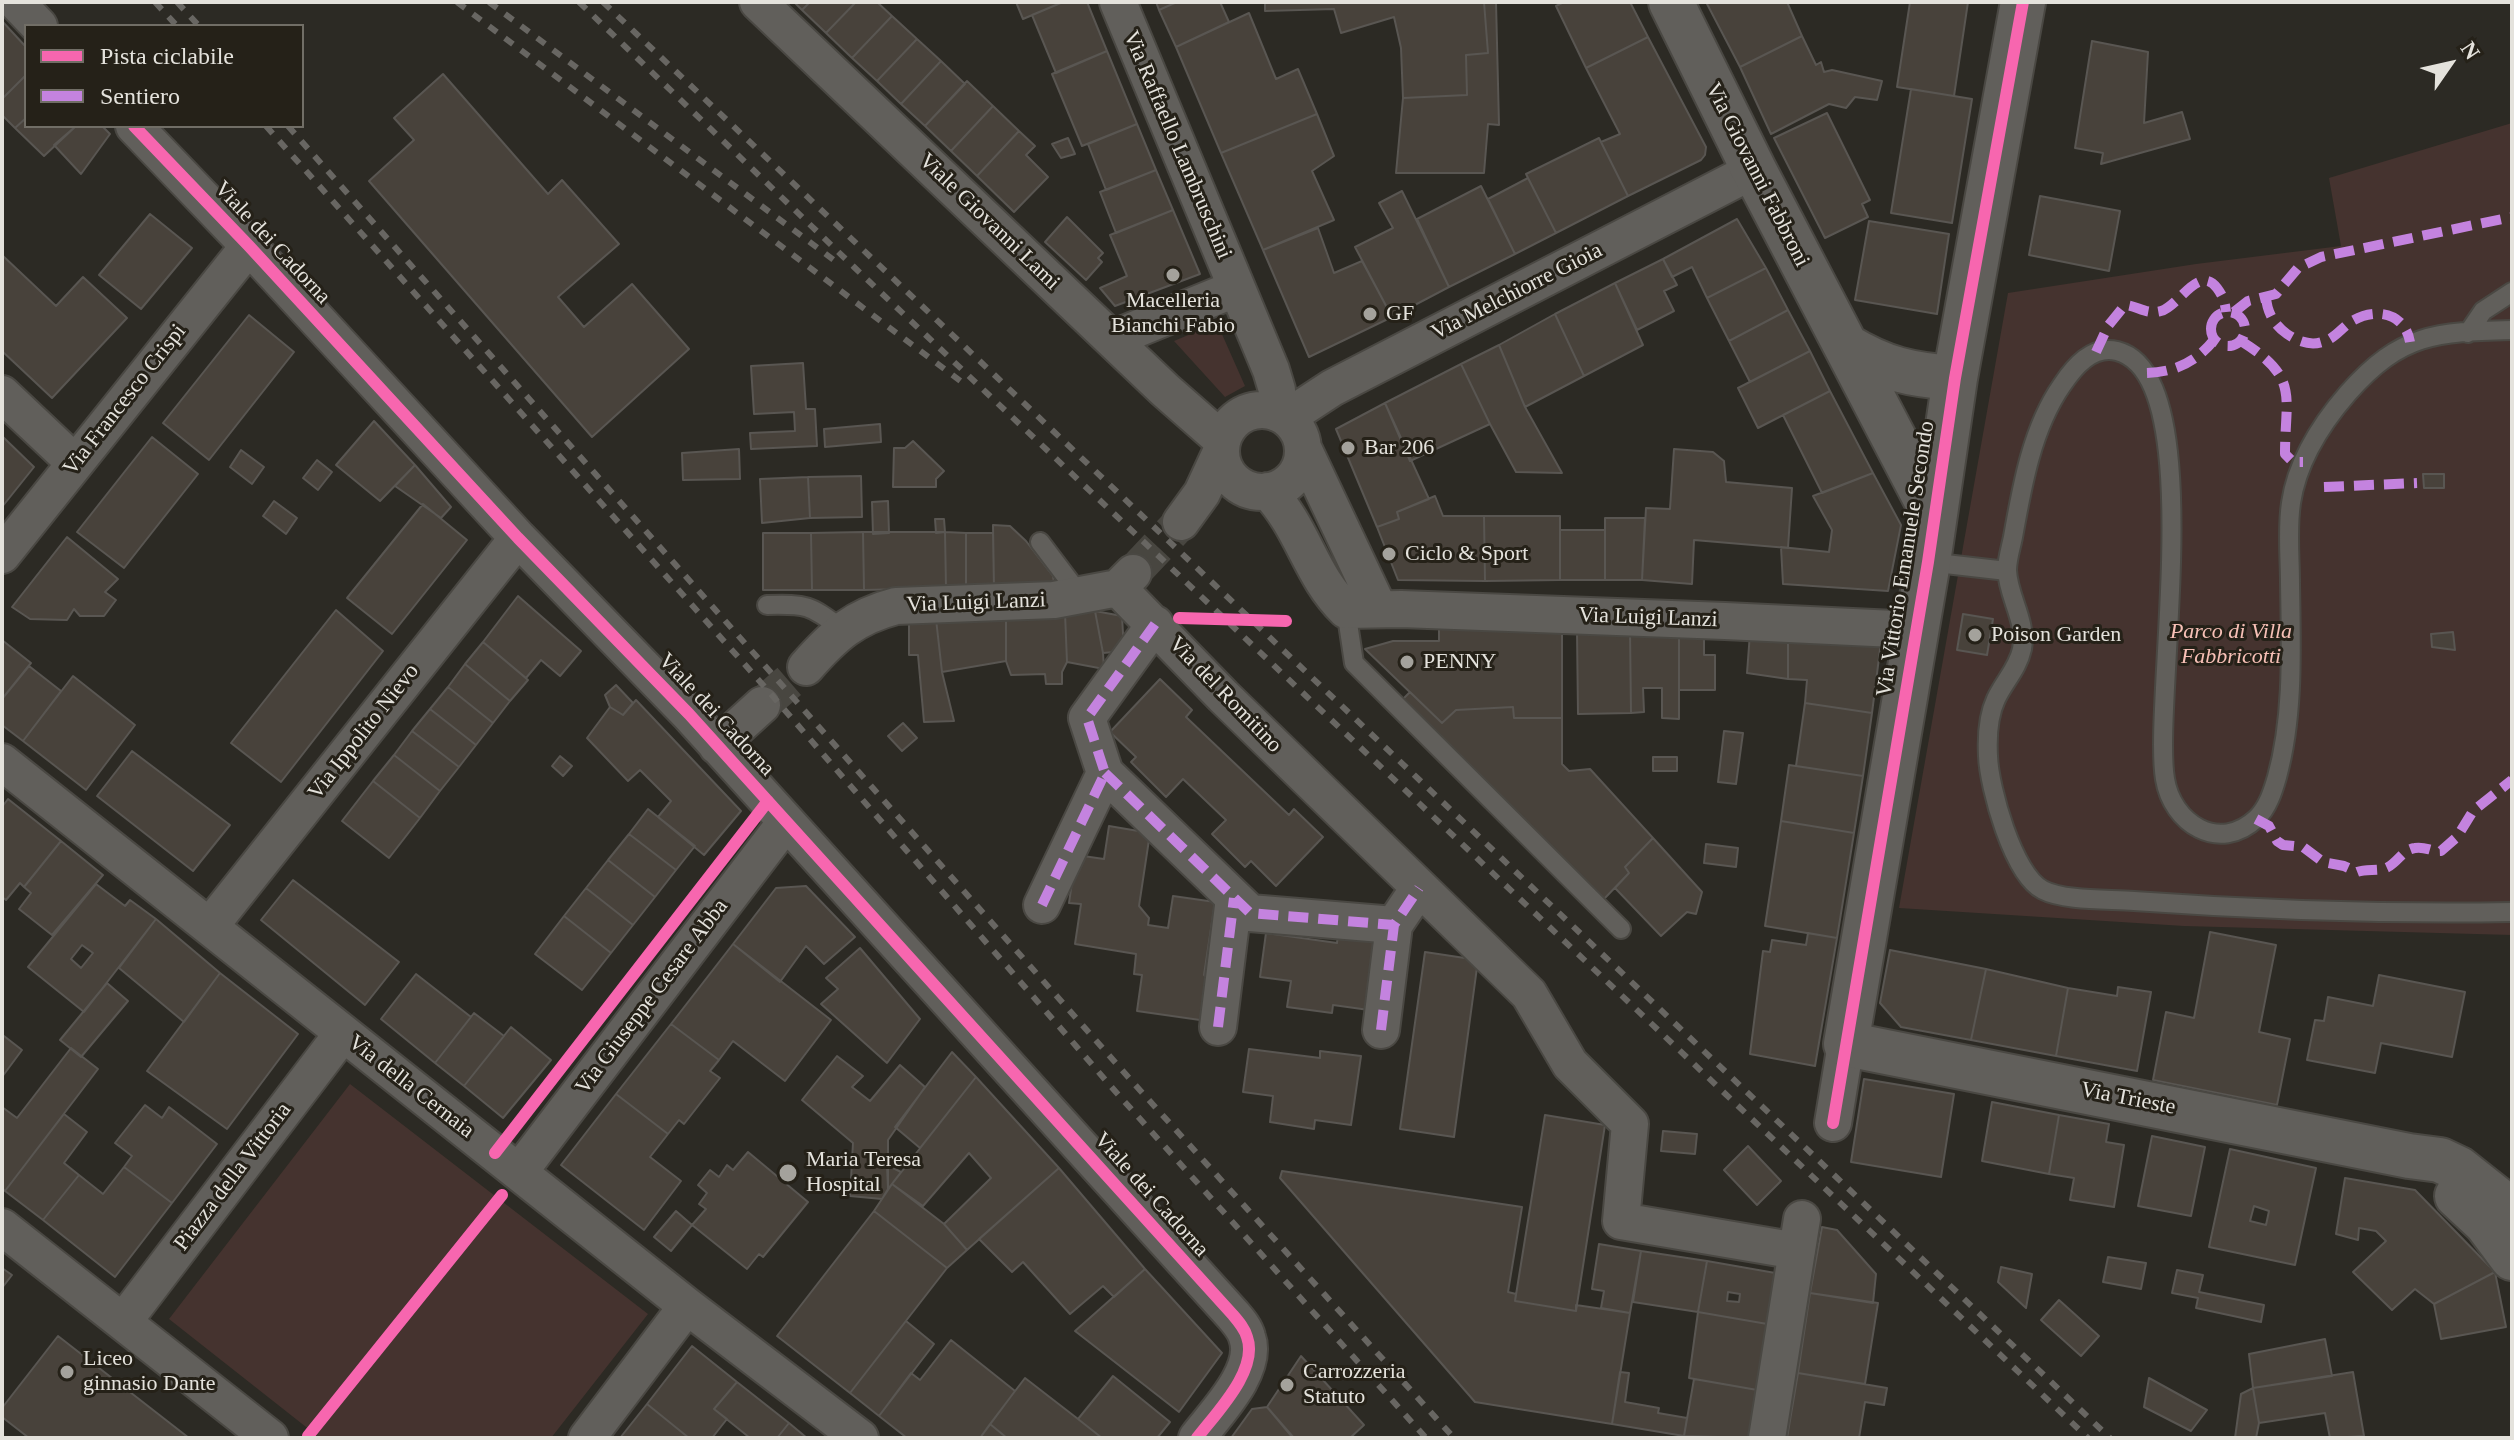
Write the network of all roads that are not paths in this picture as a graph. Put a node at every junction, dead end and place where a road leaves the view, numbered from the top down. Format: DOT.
graph roads {
  1 [pos="16,2"];
  2 [pos="758,2"];
  3 [pos="1118,2"];
  4 [pos="1671,2"];
  5 [pos="2023,2"];
  6 [pos="37,24"];
  7 [pos="136,128"];
  8 [pos="1754,170"];
  9 [pos="249,246"];
  10 [pos="1237,288"];
  11 [pos="2512,292"];
  12 [pos="2512,330"];
  13 [pos="2468,333"];
  14 [pos="1112,339"];
  15 [pos="1846,346"];
  16 [pos="1263,349"];
  17 [pos="1955,378"];
  18 [pos="1332,388"];
  19 [pos="2,394"];
  20 [pos="1880,409"];
  21 [pos="1279,414"];
  22 [pos="1947,426"];
  23 [pos="1221,446"];
  24 [pos="1303,448"];
  25 [pos="75,463"];
  26 [pos="1261,492"];
  27 [pos="1934,515"];
  28 [pos="518,538"];
  29 [pos="1040,542"];
  30 [pos="2,555"];
  31 [pos="1928,562"];
  32 [pos="2007,571"];
  33 [pos="1080,595"];
  34 [pos="767,605"];
  35 [pos="1363,609"];
  36 [pos="1155,624"];
  37 [pos="842,629"];
  38 [pos="1916,630"];
  39 [pos="806,667"];
  40 [pos="762,705"];
  41 [pos="717,746"];
  42 [pos="2,762"];
  43 [pos="1105,773"];
  44 [pos="786,822"];
  45 [pos="1419,888"];
  46 [pos="1234,898"];
  47 [pos="1042,905"];
  48 [pos="2512,912"];
  49 [pos="1394,925"];
  50 [pos="210,926"];
  51 [pos="1621,929"];
  52 [pos="1218,1027"];
  53 [pos="1381,1030"];
  54 [pos="343,1033"];
  55 [pos="1846,1044"];
  56 [pos="1833,1123"];
  57 [pos="2409,1156"];
  58 [pos="519,1172"];
  59 [pos="2512,1211"];
  60 [pos="2,1227"];
  61 [pos="2512,1258"];
  62 [pos="687,1306"];
  63 [pos="123,1322"];
  64 [pos="270,1438"];
  65 [pos="587,1438"];
  66 [pos="860,1438"];
  67 [pos="1197,1438"];
  68 [pos="1767,1438"];
  1 -- 6 [label="street"];
  2 -- 14 [label="street, Viale Giovanni Lami"];
  3 -- 10 [label="street, Via Raffaello Lambruschini"];
  4 -- 8 [label="street, Via Giovanni Fabbroni"];
  5 -- 17 [label="street, Via Vittorio Emanuele Secondo"];
  7 -- 9 [label="street, Viale dei Cadorna"];
  8 -- 15 [label="street, Via Giovanni Fabbroni"];
  8 -- 18 [label="street, Via Melchiorre Gioia"];
  9 -- 25 [label="street, Via Francesco Crispi"];
  9 -- 28 [label="street, Viale dei Cadorna"];
  10 -- 14 [label="street"];
  10 -- 16 [label="street, Via Raffaello Lambruschini"];
  11 -- 13 [label="lane"];
  12 -- 13 [label="lane"];
  13 -- 32 [label="lane"];
  14 -- 23 [label="street, Viale Giovanni Lami"];
  15 -- 17 [label="street"];
  15 -- 20 [label="street, Via Giovanni Fabbroni"];
  16 -- 18 [label="street"];
  16 -- 21 [label="street"];
  17 -- 22 [label="street, Via Vittorio Emanuele Secondo"];
  18 -- 21 [label="street, Via Melchiorre Gioia"];
  19 -- 25 [label="street"];
  20 -- 22 [label="street"];
  20 -- 27 [label="street, Via Giovanni Fabbroni"];
  21 -- 23 [label="street"];
  21 -- 24 [label="street"];
  22 -- 27 [label="street, Via Vittorio Emanuele Secondo"];
  23 -- 26 [label="street"];
  23 -- 26 [label="street"];
  24 -- 26 [label="street"];
  24 -- 35 [label="street"];
  25 -- 30 [label="street, Via Francesco Crispi"];
  26 -- 35 [label="street"];
  27 -- 31 [label="street, Via Vittorio Emanuele Secondo"];
  28 -- 41 [label="street, Viale dei Cadorna"];
  28 -- 50 [label="street, Via Ippolito Nievo"];
  29 -- 33 [label="lane"];
  31 -- 32 [label="lane"];
  31 -- 38 [label="street, Via Vittorio Emanuele Secondo"];
  32 -- 48 [label="lane"];
  33 -- 36 [label="street, Via Luigi Lanzi"];
  33 -- 37 [label="street, Via Luigi Lanzi"];
  34 -- 37 [label="lane"];
  35 -- 38 [label="street, Via Luigi Lanzi"];
  35 -- 51 [label="lane"];
  36 -- 43 [label="street, Via del Romitino"];
  36 -- 45 [label="street, Via del Romitino"];
  37 -- 39 [label="street, Via Luigi Lanzi"];
  38 -- 55 [label="street, Via Vittorio Emanuele Secondo"];
  40 -- 41 [label="street"];
  41 -- 44 [label="street, Viale dei Cadorna"];
  42 -- 50 [label="street, Via della Cernaia"];
  43 -- 46 [label="street, Via del Romitino"];
  43 -- 47 [label="street"];
  44 -- 58 [label="street, Via Giuseppe Cesare Abba"];
  44 -- 67 [label="street, Viale dei Cadorna"];
  45 -- 49 [label="street"];
  45 -- 68 [label="street, Via del Romitino"];
  46 -- 49 [label="street, Via del Romitino"];
  46 -- 52 [label="street"];
  49 -- 53 [label="street"];
  50 -- 54 [label="street, Via della Cernaia"];
  54 -- 58 [label="street, Via della Cernaia"];
  54 -- 63 [label="street, Piazza della Vittoria"];
  55 -- 56 [label="street, Via Vittorio Emanuele Secondo"];
  55 -- 57 [label="street, Via Trieste"];
  57 -- 59 [label="street, Via Trieste"];
  57 -- 61 [label="street, Via Trieste"];
  58 -- 62 [label="street, Via della Cernaia"];
  60 -- 63 [label="street"];
  62 -- 65 [label="street"];
  62 -- 66 [label="street, Via della Cernaia"];
  63 -- 64 [label="street"];
}
